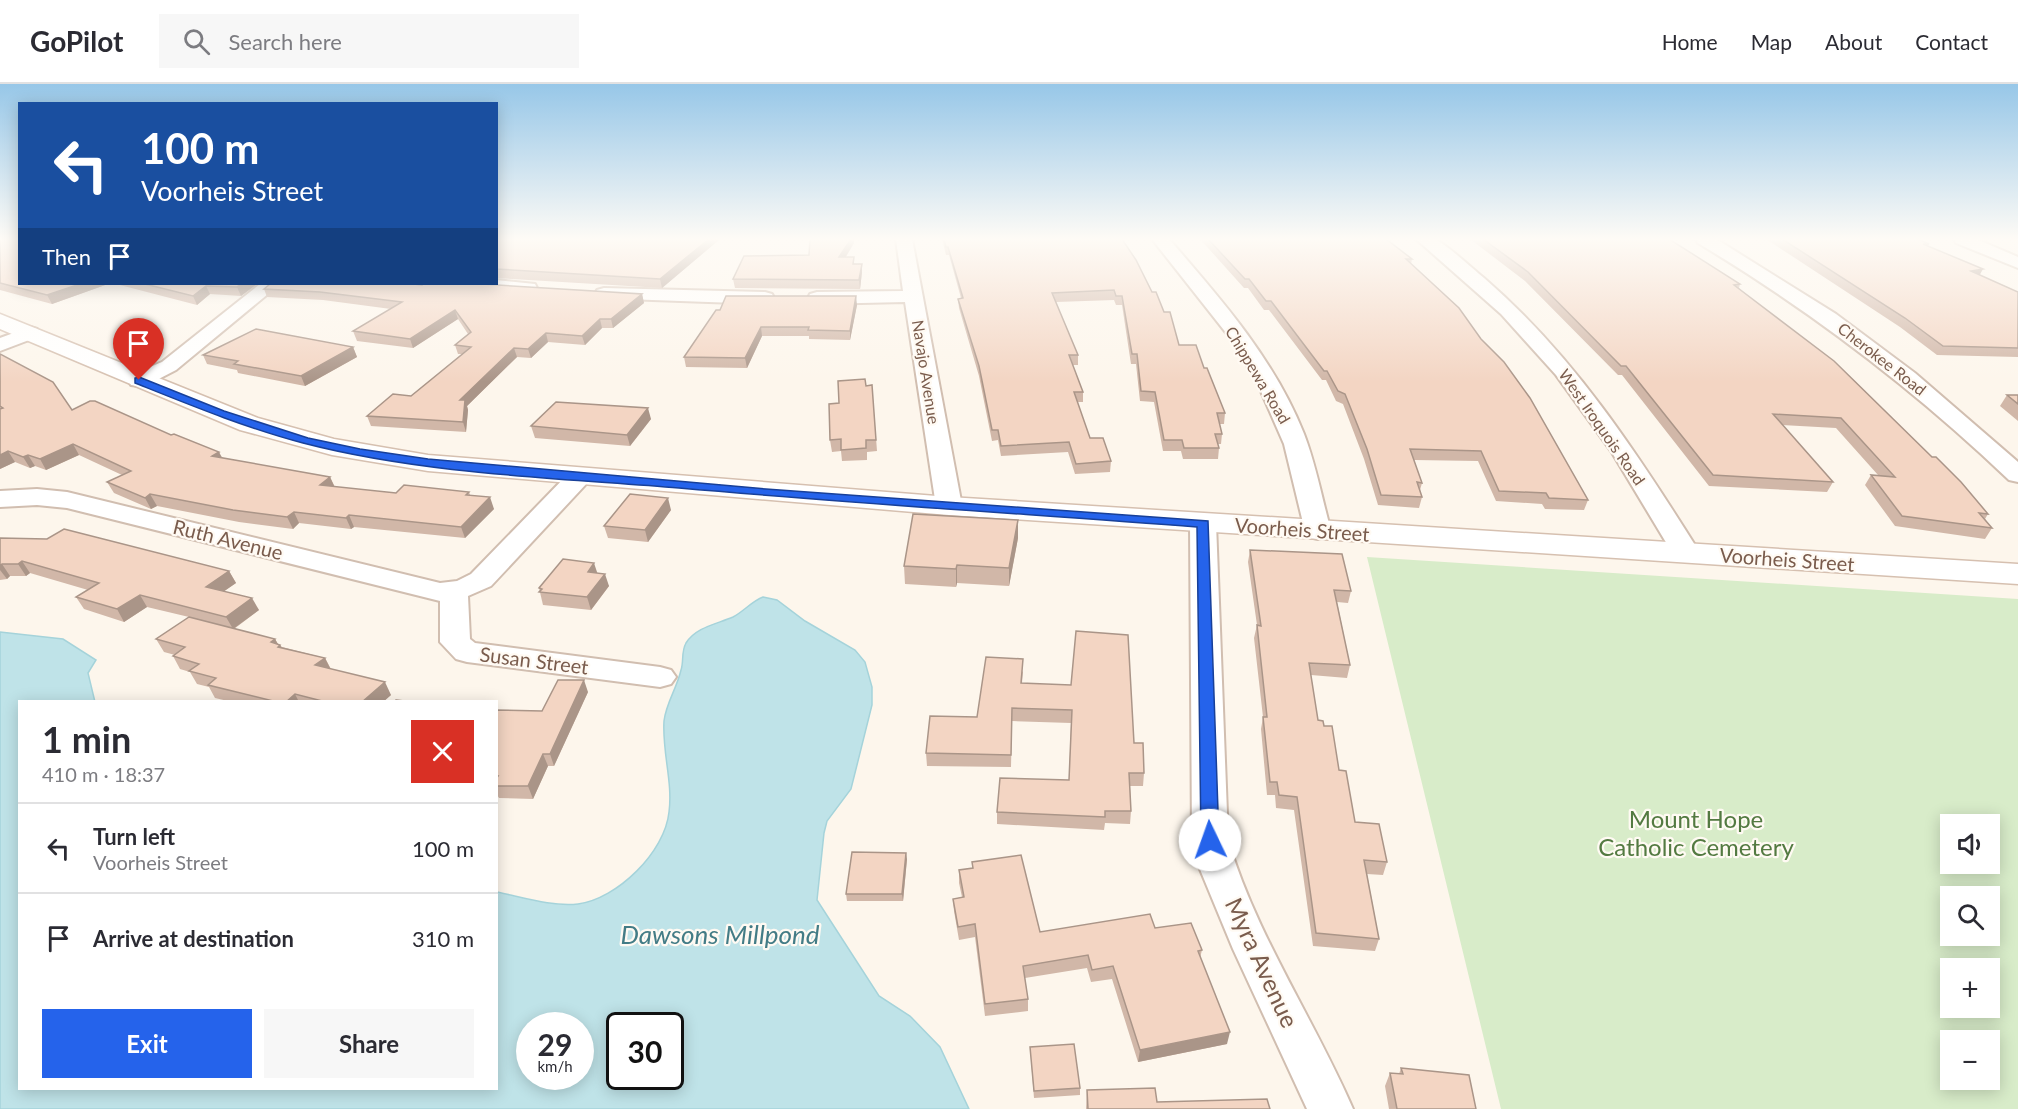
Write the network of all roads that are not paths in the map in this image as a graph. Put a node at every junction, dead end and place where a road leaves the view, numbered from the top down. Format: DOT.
graph roads {
  1 [pos="267,287"];
  2 [pos="516,287"];
  3 [pos="912,287"];
  4 [pos="1199,287"];
  5 [pos="1483,287"];
  6 [pos="1781,287"];
  7 [pos="542,289"];
  8 [pos="585,292"];
  9 [pos="914,296"];
  10 [pos="0,321"];
  11 [pos="30,333"];
  12 [pos="0,345"];
  13 [pos="139,380"];
  14 [pos="2018,475"];
  15 [pos="579,477"];
  16 [pos="0,499"];
  17 [pos="949,506"];
  18 [pos="1203,523"];
  19 [pos="1318,531"];
  20 [pos="1686,553"];
  21 [pos="2018,574"];
  22 [pos="454,591"];
  23 [pos="660,677"];
  24 [pos="1330,1109"];
  1 -- 13 [label="street"];
  2 -- 7 [label="street"];
  3 -- 9 [label="street, Navajo Avenue"];
  4 -- 19 [label="street, Chippewa Road"];
  5 -- 20 [label="street, West Iroquois Road"];
  6 -- 14 [label="street, Cherokee Road"];
  8 -- 9 [label="street"];
  9 -- 17 [label="street, Navajo Avenue"];
  10 -- 11 [label="street, Voorheis Street"];
  11 -- 12 [label="street"];
  11 -- 13 [label="street, Voorheis Street"];
  13 -- 15 [label="street, Voorheis Street"];
  15 -- 17 [label="street, Voorheis Street"];
  15 -- 22 [label="street"];
  16 -- 22 [label="street, Ruth Avenue"];
  17 -- 18 [label="street, Voorheis Street"];
  18 -- 19 [label="street, Voorheis Street"];
  18 -- 24 [label="street, Myra Avenue"];
  19 -- 20 [label="street, Voorheis Street"];
  20 -- 21 [label="street, Voorheis Street"];
  22 -- 23 [label="street, Susan Street"];
}
